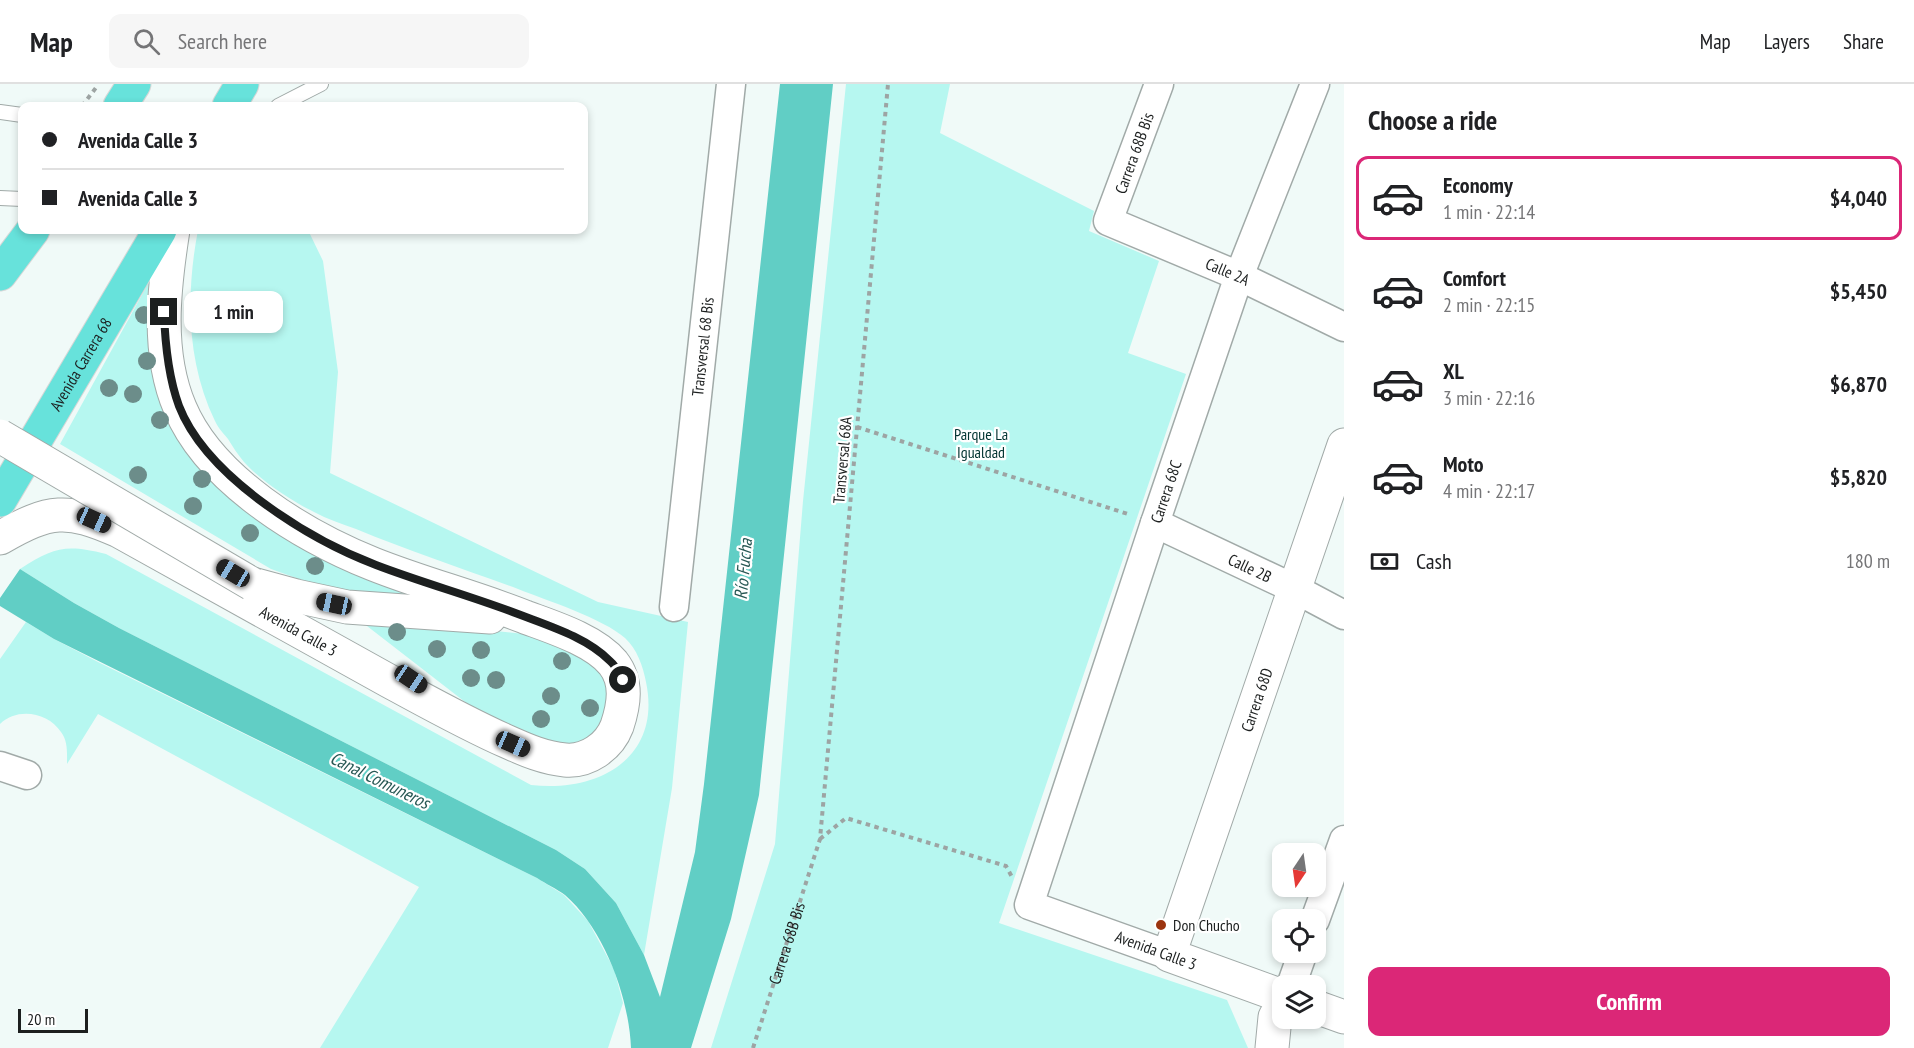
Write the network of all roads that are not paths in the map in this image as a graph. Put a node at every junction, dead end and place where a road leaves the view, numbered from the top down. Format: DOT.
graph roads {
  1 [pos="134,84"];
  2 [pos="242,84"];
  3 [pos="321,84"];
  4 [pos="731,84"];
  5 [pos="1159,84"];
  6 [pos="1315,84"];
  7 [pos="123,102"];
  8 [pos="231,102"];
  9 [pos="286,102"];
  10 [pos="0,112"];
  11 [pos="18,114"];
  12 [pos="0,198"];
  13 [pos="18,199"];
  14 [pos="1108,221"];
  15 [pos="30,234"];
  16 [pos="158,234"];
  17 [pos="172,234"];
  18 [pos="0,274"];
  19 [pos="1239,276"];
  20 [pos="1344,327"];
  21 [pos="0,436"];
  22 [pos="1344,445"];
  23 [pos="0,500"];
  24 [pos="1155,523"];
  25 [pos="0,538"];
  26 [pos="252,584"];
  27 [pos="1295,589"];
  28 [pos="674,607"];
  29 [pos="1344,615"];
  30 [pos="548,626"];
  31 [pos="495,736"];
  32 [pos="0,766"];
  33 [pos="27,775"];
  34 [pos="1344,840"];
  35 [pos="1029,905"];
  36 [pos="1319,909"];
  37 [pos="1169,955"];
  38 [pos="1272,992"];
  39 [pos="1326,1011"];
  40 [pos="1344,1017"];
  41 [pos="1274,1029"];
  42 [pos="1272,1048"];
  1 -- 7 [label="main road"];
  2 -- 8 [label="main road"];
  3 -- 9 [label="lane"];
  4 -- 28 [label="street, Transversal 68 Bis"];
  5 -- 14 [label="street, Carrera 68B Bis"];
  6 -- 19 [label="street, Carrera 68C"];
  10 -- 11 [label="lane"];
  12 -- 13 [label="lane"];
  14 -- 19 [label="street, Calle 2A"];
  15 -- 18 [label="main road"];
  16 -- 23 [label="main road, Avenida Carrera 68"];
  17 -- 30 [label="main road, Avenida Calle 3"];
  19 -- 20 [label="street, Calle 2A"];
  19 -- 24 [label="street, Carrera 68C"];
  21 -- 26 [label="main road, Avenida Calle 3, bridge"];
  22 -- 27 [label="main road, Carrera 68D"];
  24 -- 27 [label="street, Calle 2B"];
  24 -- 35 [label="street, Carrera 68C"];
  25 -- 31 [label="main road, Avenida Calle 3"];
  26 -- 30 [label="main road, Avenida Calle 3"];
  26 -- 31 [label="main road, Avenida Calle 3"];
  27 -- 29 [label="street, Calle 2B"];
  27 -- 37 [label="main road, Carrera 68D"];
  30 -- 31 [label="main road, Avenida Calle 3"];
  32 -- 33 [label="street"];
  34 -- 36 [label="street"];
  35 -- 37 [label="street, Avenida Calle 3"];
  37 -- 38 [label="main road, Avenida Calle 3"];
  39 -- 40 [label="main road"];
  41 -- 42 [label="main road"];
}
